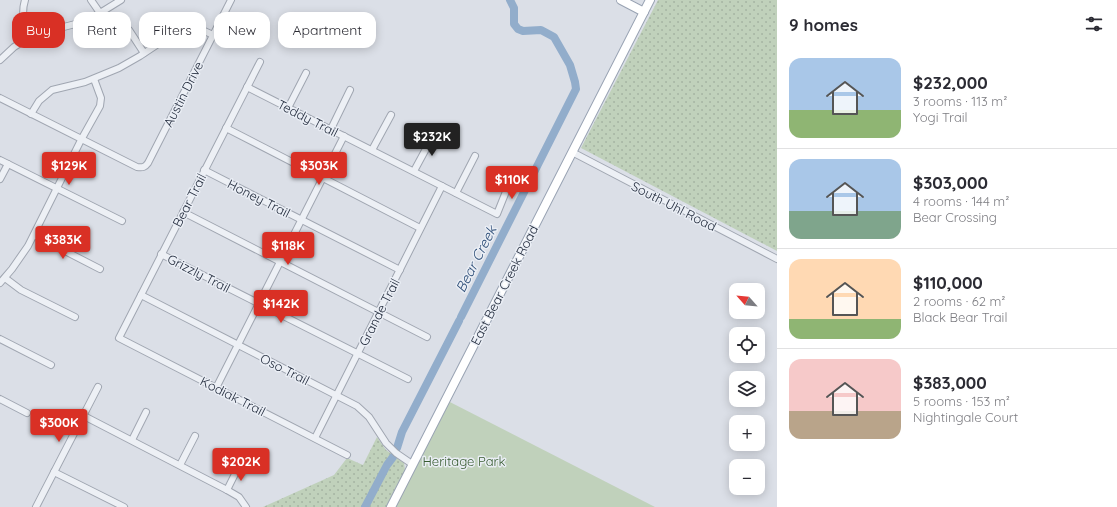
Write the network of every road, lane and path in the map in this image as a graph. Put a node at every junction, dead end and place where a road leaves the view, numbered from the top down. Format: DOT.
graph roads {
  1 [pos="25,0"];
  2 [pos="91,0"];
  3 [pos="121,0"];
  4 [pos="231,0"];
  5 [pos="621,0"];
  6 [pos="650,0"];
  7 [pos="22,12"];
  8 [pos="99,12"];
  9 [pos="103,12"];
  10 [pos="644,12"];
  11 [pos="131,33"];
  12 [pos="213,35"];
  13 [pos="13,48"];
  14 [pos="0,50"];
  15 [pos="144,53"];
  16 [pos="5,55"];
  17 [pos="0,60"];
  18 [pos="260,62"];
  19 [pos="306,73"];
  20 [pos="94,79"];
  21 [pos="247,87"];
  22 [pos="350,90"];
  23 [pos="0,98"];
  24 [pos="288,108"];
  25 [pos="31,114"];
  26 [pos="391,115"];
  27 [pos="226,128"];
  28 [pos="331,129"];
  29 [pos="434,134"];
  30 [pos="344,136"];
  31 [pos="81,140"];
  32 [pos="372,150"];
  33 [pos="572,152"];
  34 [pos="475,156"];
  35 [pos="0,160"];
  36 [pos="8,164"];
  37 [pos="204,170"];
  38 [pos="414,172"];
  39 [pos="323,178"];
  40 [pos="0,179"];
  41 [pos="511,179"];
  42 [pos="442,186"];
  43 [pos="57,189"];
  44 [pos="456,193"];
  45 [pos="183,212"];
  46 [pos="302,220"];
  47 [pos="122,221"];
  48 [pos="420,228"];
  49 [pos="34,235"];
  50 [pos="162,254"];
  51 [pos="777,259"];
  52 [pos="281,262"];
  53 [pos="100,269"];
  54 [pos="400,270"];
  55 [pos="2,280"];
  56 [pos="140,295"];
  57 [pos="259,303"];
  58 [pos="378,312"];
  59 [pos="75,317"];
  60 [pos="427,337"];
  61 [pos="119,338"];
  62 [pos="0,339"];
  63 [pos="238,345"];
  64 [pos="358,353"];
  65 [pos="51,365"];
  66 [pos="408,379"];
  67 [pos="98,387"];
  68 [pos="216,388"];
  69 [pos="336,396"];
  70 [pos="0,399"];
  71 [pos="146,412"];
  72 [pos="27,413"];
  73 [pos="84,416"];
  74 [pos="195,436"];
  75 [pos="315,438"];
  76 [pos="132,440"];
  77 [pos="347,455"];
  78 [pos="247,464"];
  79 [pos="412,464"];
  80 [pos="180,465"];
  81 [pos="54,472"];
  82 [pos="227,490"];
  83 [pos="36,507"];
  84 [pos="124,507"];
  85 [pos="246,507"];
  86 [pos="390,507"];
  1 -- 7 [label="street"];
  2 -- 8 [label="street"];
  3 -- 9 [label="street"];
  4 -- 12 [label="street, Austin Drive"];
  5 -- 10 [label="main road"];
  6 -- 10 [label="main road, East Bear Creek Road"];
  10 -- 33 [label="main road, East Bear Creek Road"];
  11 -- 15 [label="street"];
  12 -- 15 [label="street"];
  12 -- 31 [label="street, Austin Drive"];
  13 -- 16 [label="street"];
  14 -- 16 [label="street"];
  15 -- 20 [label="street"];
  16 -- 17 [label="street"];
  18 -- 21 [label="street, Bear Trail"];
  19 -- 24 [label="street"];
  20 -- 25 [label="street"];
  20 -- 31 [label="street"];
  21 -- 24 [label="street, Teddy Trail"];
  21 -- 27 [label="street, Bear Trail"];
  22 -- 28 [label="street"];
  23 -- 25 [label="street"];
  24 -- 28 [label="street, Teddy Trail"];
  25 -- 31 [label="street"];
  26 -- 32 [label="street"];
  27 -- 37 [label="street, Bear Trail"];
  27 -- 39 [label="street"];
  28 -- 30 [label="street, Teddy Trail"];
  29 -- 38 [label="street"];
  30 -- 32 [label="street, Teddy Trail"];
  30 -- 39 [label="street"];
  31 -- 43 [label="street"];
  32 -- 38 [label="street, Teddy Trail"];
  33 -- 51 [label="street, South Uhl Road"];
  33 -- 79 [label="main road, East Bear Creek Road"];
  34 -- 44 [label="street"];
  35 -- 36 [label="street"];
  36 -- 40 [label="street"];
  36 -- 43 [label="street"];
  37 -- 45 [label="street, Bear Trail"];
  37 -- 46 [label="street, Honey Trail"];
  38 -- 42 [label="street, Teddy Trail"];
  39 -- 46 [label="street"];
  39 -- 48 [label="street"];
  41 -- 44 [label="street, Teddy Trail"];
  42 -- 44 [label="street, Teddy Trail"];
  42 -- 48 [label="street, Grande Trail"];
  43 -- 47 [label="street"];
  43 -- 49 [label="street"];
  45 -- 50 [label="street, Bear Trail"];
  45 -- 52 [label="street"];
  46 -- 52 [label="street"];
  46 -- 54 [label="street, Honey Trail"];
  48 -- 54 [label="street, Grande Trail"];
  49 -- 53 [label="street"];
  49 -- 55 [label="street"];
  50 -- 56 [label="street, Bear Trail"];
  50 -- 57 [label="street, Grizzly Trail"];
  52 -- 57 [label="street"];
  52 -- 58 [label="street"];
  54 -- 58 [label="street, Grande Trail"];
  55 -- 59 [label="street"];
  56 -- 61 [label="street, Bear Trail"];
  56 -- 63 [label="street, Oso Trail"];
  57 -- 63 [label="street"];
  57 -- 64 [label="street, Grizzly Trail"];
  58 -- 60 [label="street"];
  58 -- 64 [label="street, Grande Trail"];
  61 -- 68 [label="street, Kodiak Trail"];
  62 -- 65 [label="street"];
  63 -- 68 [label="street"];
  63 -- 69 [label="street, Oso Trail"];
  64 -- 66 [label="street, Grizzly Trail"];
  64 -- 69 [label="street, Grande Trail"];
  67 -- 73 [label="street"];
  68 -- 75 [label="street, Kodiak Trail"];
  69 -- 75 [label="street, Grande Trail"];
  69 -- 79 [label="street, Oso Trail"];
  70 -- 72 [label="street"];
  71 -- 76 [label="street"];
  73 -- 76 [label="street"];
  73 -- 81 [label="street"];
  74 -- 80 [label="street"];
  75 -- 77 [label="street, Kodiak Trail"];
  76 -- 80 [label="street"];
  78 -- 82 [label="street"];
  79 -- 86 [label="main road, East Bear Creek Road"];
  80 -- 82 [label="street"];
  81 -- 83 [label="street"];
  81 -- 84 [label="street"];
  82 -- 85 [label="street"];
}
